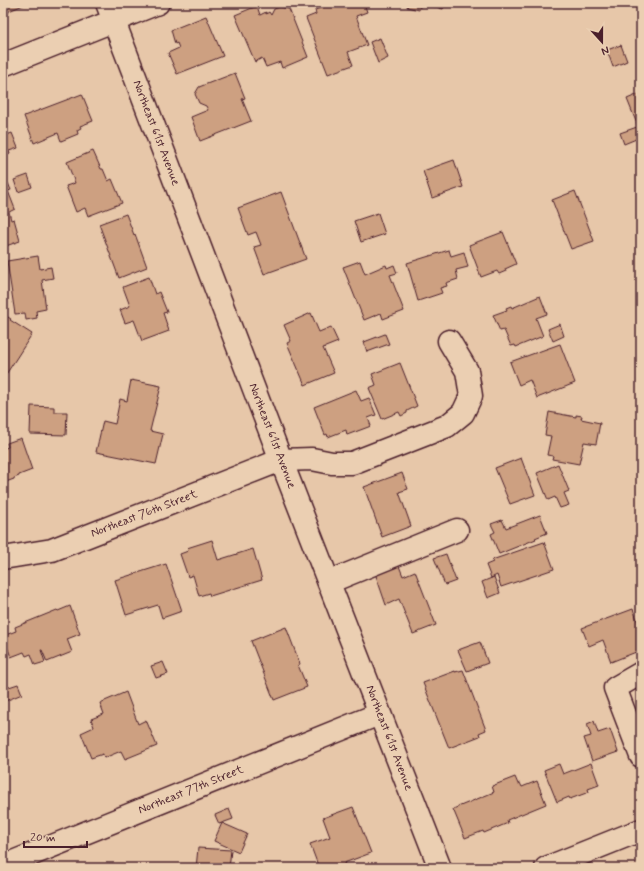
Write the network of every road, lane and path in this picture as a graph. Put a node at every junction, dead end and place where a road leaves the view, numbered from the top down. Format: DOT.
graph roads {
  1 [pos="158,3"];
  2 [pos="110,12"];
  3 [pos="3,66"];
  4 [pos="449,341"];
  5 [pos="281,460"];
  6 [pos="457,530"];
  7 [pos="3,558"];
  8 [pos="329,582"];
  9 [pos="641,673"];
  10 [pos="379,714"];
  11 [pos="641,756"];
  12 [pos="641,830"];
  13 [pos="3,866"];
  14 [pos="440,868"];
  15 [pos="546,868"];
  1 -- 2 [label="street"];
  2 -- 3 [label="street"];
  2 -- 5 [label="street, Northeast 61st Avenue"];
  4 -- 5 [label="street, Northeast 76th Street"];
  5 -- 7 [label="street, Northeast 76th Street"];
  5 -- 8 [label="street, Northeast 61st Avenue"];
  6 -- 8 [label="street"];
  8 -- 10 [label="street, Northeast 61st Avenue"];
  9 -- 11 [label="street"];
  10 -- 13 [label="street, Northeast 77th Street"];
  10 -- 14 [label="street, Northeast 61st Avenue"];
  12 -- 15 [label="street"];
}
